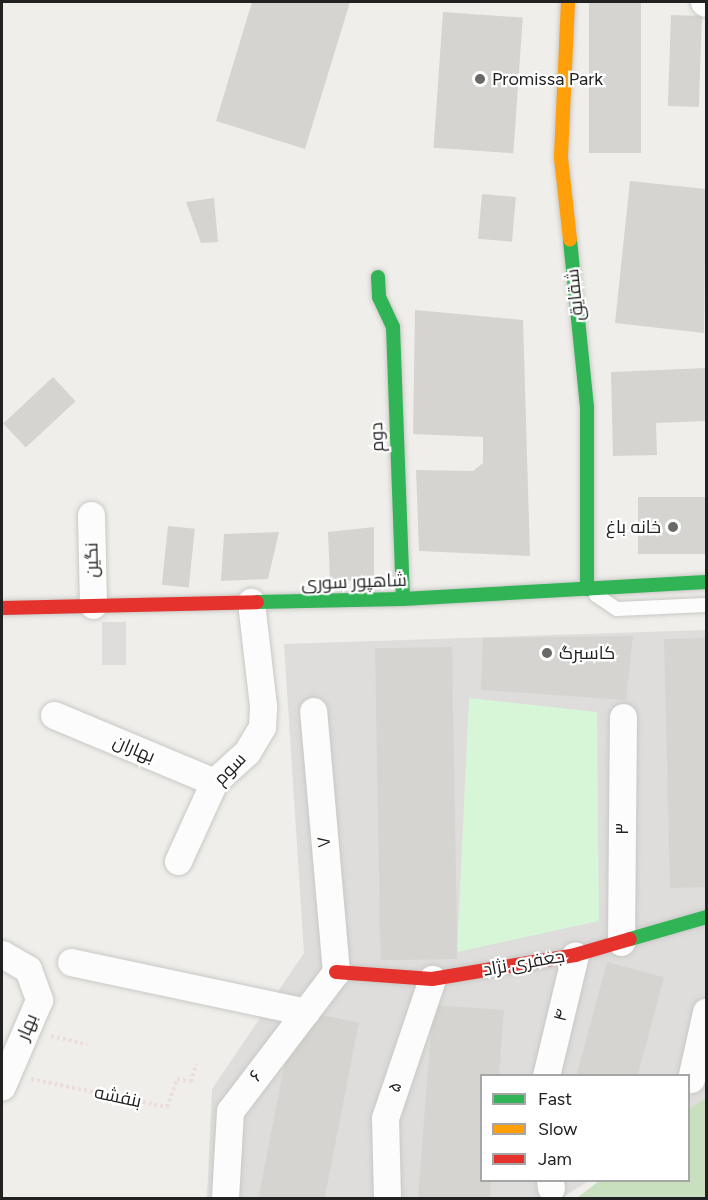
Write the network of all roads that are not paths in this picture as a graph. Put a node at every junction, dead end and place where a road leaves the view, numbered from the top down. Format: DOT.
graph roads {
  1 [pos="568,2"];
  2 [pos="378,277"];
  3 [pos="91,514"];
  4 [pos="706,582"];
  5 [pos="587,589"];
  6 [pos="404,599"];
  7 [pos="251,602"];
  8 [pos="93,605"];
  9 [pos="706,605"];
  10 [pos="2,608"];
  11 [pos="313,711"];
  12 [pos="54,715"];
  13 [pos="623,717"];
  14 [pos="214,782"];
  15 [pos="178,861"];
  16 [pos="706,917"];
  17 [pos="621,942"];
  18 [pos="2,954"];
  19 [pos="575,955"];
  20 [pos="71,962"];
  21 [pos="336,972"];
  22 [pos="432,979"];
  23 [pos="306,1012"];
  24 [pos="706,1012"];
  25 [pos="546,1074"];
  26 [pos="691,1079"];
  27 [pos="4,1080"];
  28 [pos="225,1198"];
  29 [pos="387,1198"];
  1 -- 5 [label="street, شقایق"];
  2 -- 6 [label="street, دوم"];
  3 -- 8 [label="street, نگین"];
  4 -- 5 [label="street, شاهپور سوری"];
  5 -- 6 [label="street, شاهپور سوری"];
  5 -- 9 [label="lane"];
  6 -- 7 [label="street, شاهپور سوری"];
  7 -- 8 [label="street, شاهپور سوری"];
  7 -- 14 [label="street, سوم"];
  8 -- 10 [label="street, شاهپور سوری"];
  11 -- 21 [label="street, ۷"];
  12 -- 14 [label="street, بهاران"];
  13 -- 17 [label="street, ۳"];
  14 -- 15 [label="street, سوم"];
  16 -- 17 [label="street, جعفری نژاد"];
  17 -- 19 [label="street, جعفری نژاد"];
  18 -- 27 [label="street, بهار"];
  19 -- 22 [label="street, جعفری نژاد"];
  19 -- 25 [label="street, ۴"];
  20 -- 23 [label="street"];
  21 -- 22 [label="street, جعفری نژاد"];
  21 -- 23 [label="street, ۶"];
  22 -- 29 [label="street, ۵"];
  23 -- 28 [label="street, ۶"];
  24 -- 26 [label="street"];
}
